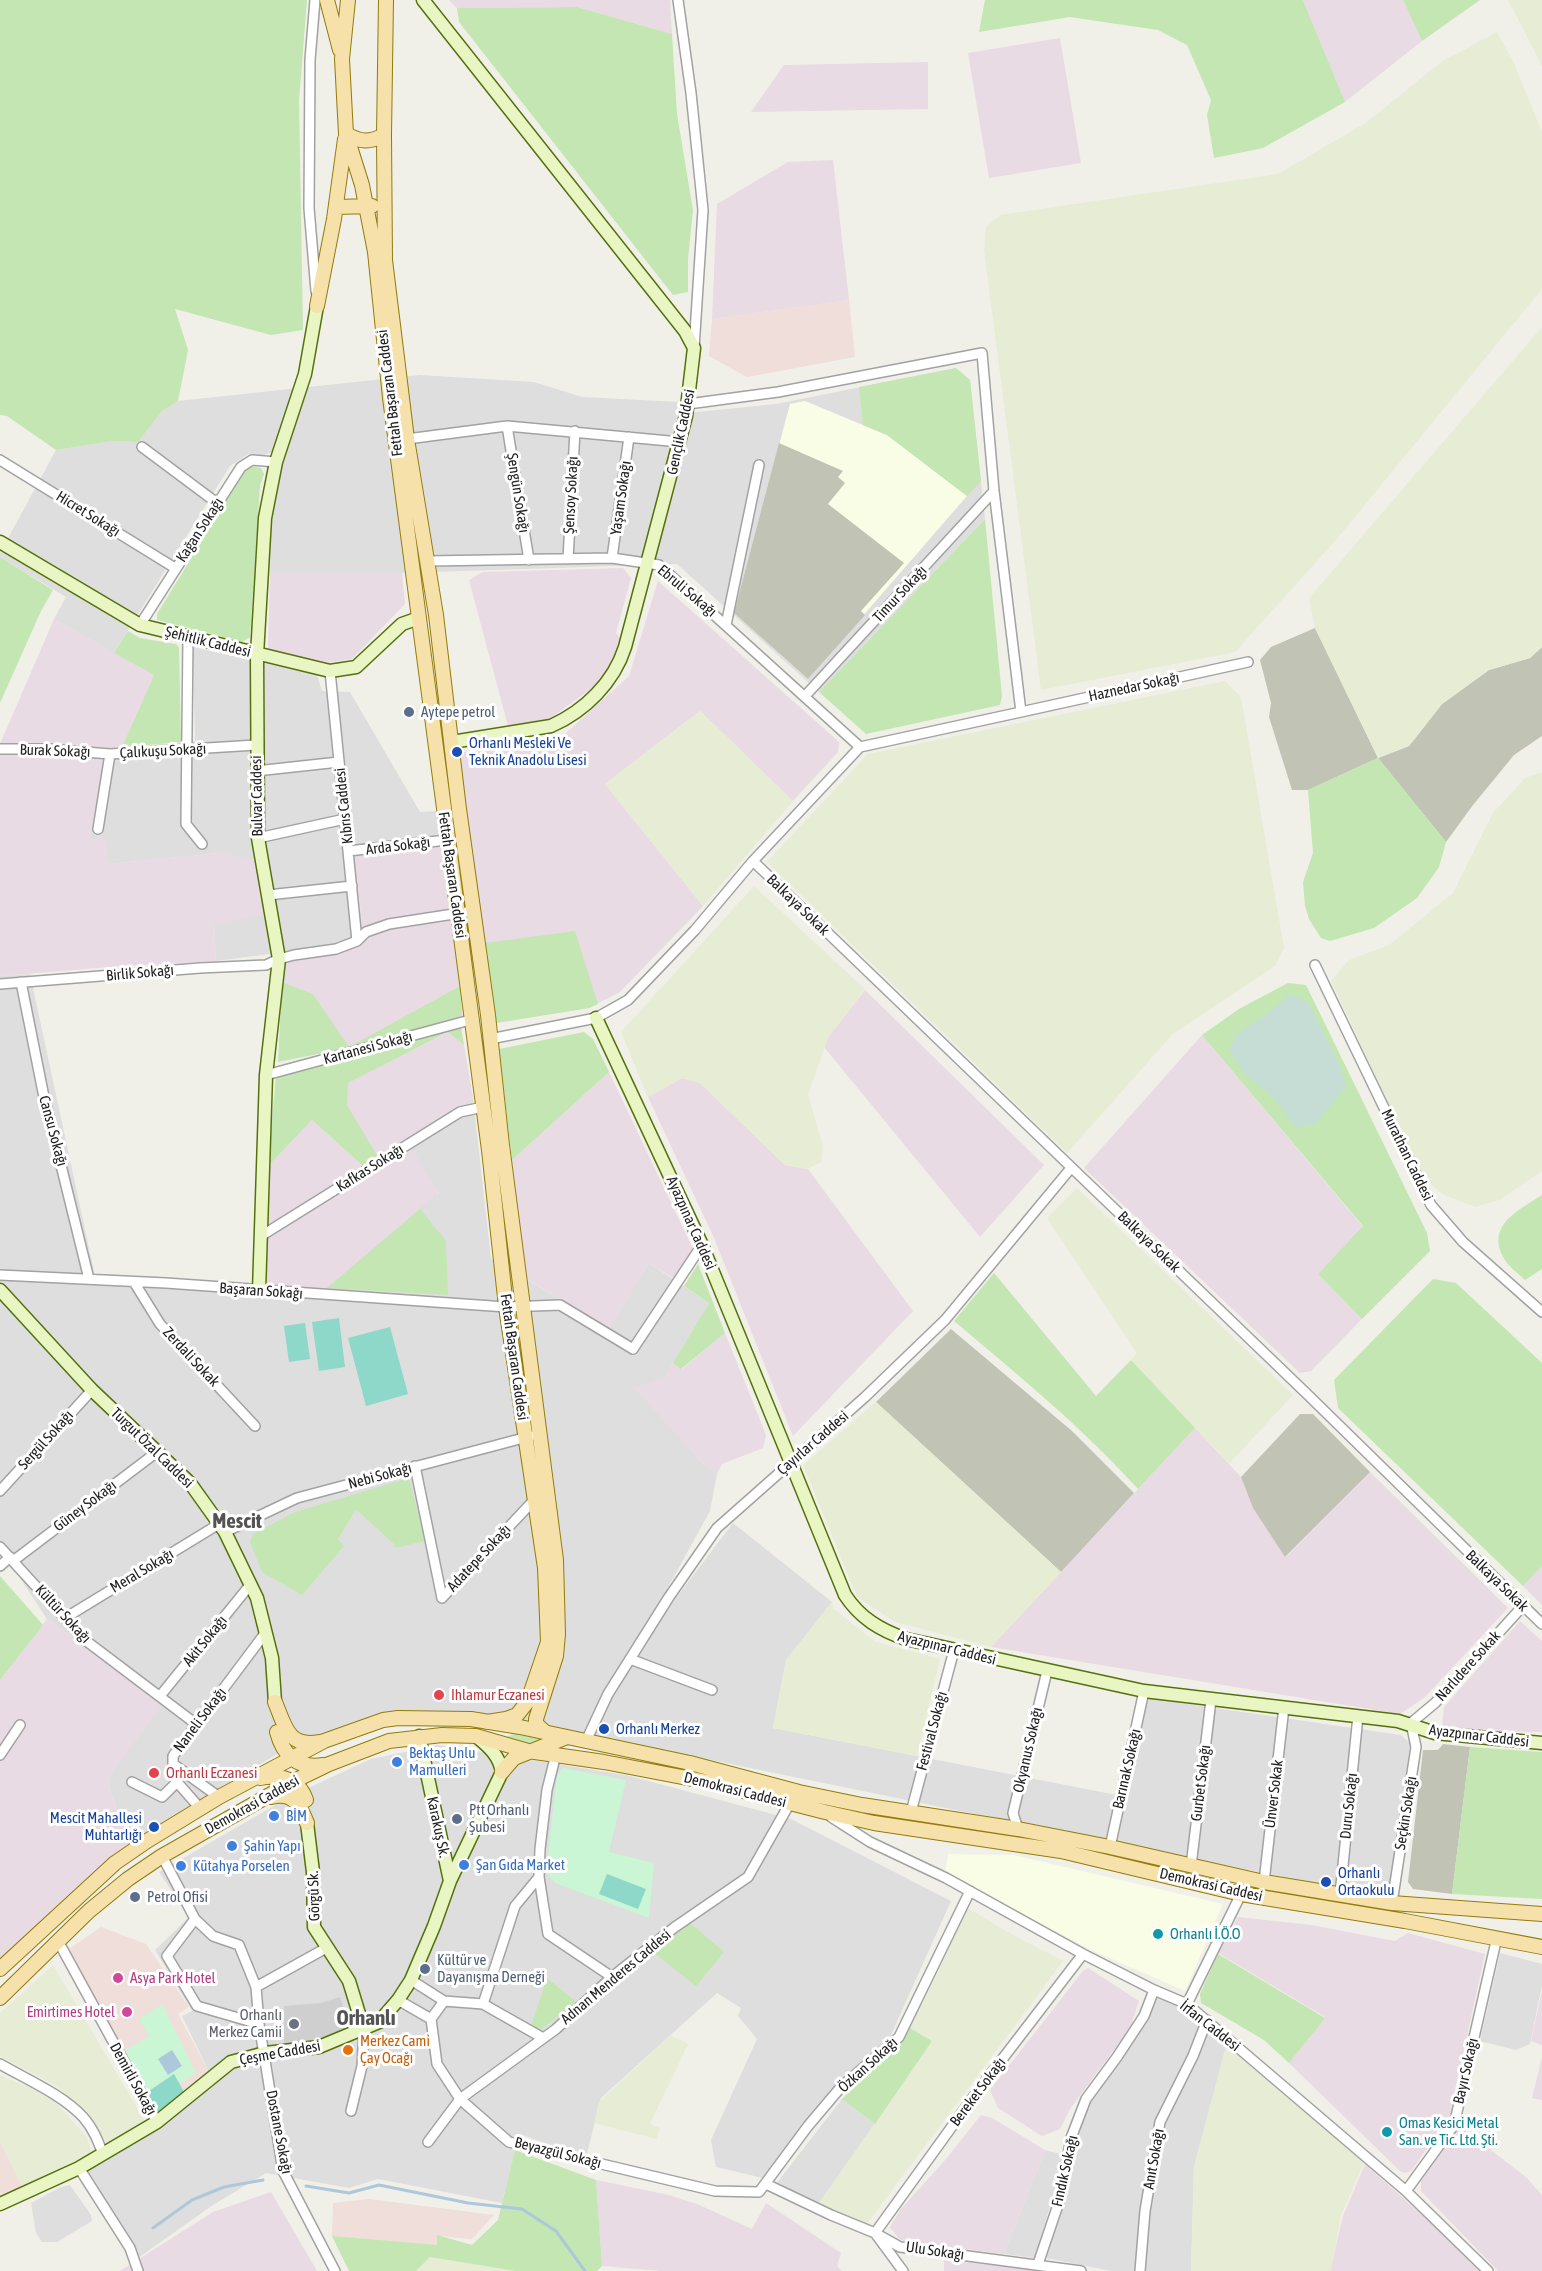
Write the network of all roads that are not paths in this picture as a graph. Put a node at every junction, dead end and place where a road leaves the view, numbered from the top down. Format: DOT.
graph roads {
  1 [pos="315,0"];
  2 [pos="327,0"];
  3 [pos="348,0"];
  4 [pos="386,0"];
  5 [pos="423,0"];
  6 [pos="678,0"];
  7 [pos="342,59"];
  8 [pos="346,134"];
  9 [pos="384,135"];
  10 [pos="366,204"];
  11 [pos="336,207"];
  12 [pos="385,208"];
  13 [pos="317,306"];
  14 [pos="694,348"];
  15 [pos="688,404"];
  16 [pos="507,426"];
  17 [pos="575,431"];
  18 [pos="629,437"];
  19 [pos="407,439"];
  20 [pos="680,442"];
  21 [pos="142,447"];
  22 [pos="0,460"];
  23 [pos="276,462"];
  24 [pos="759,465"];
  25 [pos="994,491"];
  26 [pos="217,503"];
  27 [pos="0,542"];
  28 [pos="612,558"];
  29 [pos="568,559"];
  30 [pos="529,560"];
  31 [pos="428,561"];
  32 [pos="649,562"];
  33 [pos="175,568"];
  34 [pos="419,618"];
  35 [pos="140,625"];
  36 [pos="726,626"];
  37 [pos="188,637"];
  38 [pos="257,654"];
  39 [pos="1248,662"];
  40 [pos="330,671"];
  41 [pos="805,696"];
  42 [pos="1021,712"];
  43 [pos="452,742"];
  44 [pos="256,745"];
  45 [pos="860,747"];
  46 [pos="0,749"];
  47 [pos="187,750"];
  48 [pos="110,754"];
  49 [pos="339,762"];
  50 [pos="256,771"];
  51 [pos="345,819"];
  52 [pos="98,829"];
  53 [pos="258,838"];
  54 [pos="447,840"];
  55 [pos="202,844"];
  56 [pos="348,851"];
  57 [pos="753,861"];
  58 [pos="352,886"];
  59 [pos="268,896"];
  60 [pos="466,912"];
  61 [pos="357,941"];
  62 [pos="279,959"];
  63 [pos="1315,965"];
  64 [pos="21,982"];
  65 [pos="0,984"];
  66 [pos="597,1018"];
  67 [pos="471,1020"];
  68 [pos="490,1039"];
  69 [pos="266,1075"];
  70 [pos="483,1107"];
  71 [pos="1071,1168"];
  72 [pos="261,1236"];
  73 [pos="702,1245"];
  74 [pos="0,1275"];
  75 [pos="89,1279"];
  76 [pos="134,1282"];
  77 [pos="0,1290"];
  78 [pos="259,1291"];
  79 [pos="506,1307"];
  80 [pos="522,1307"];
  81 [pos="1542,1312"];
  82 [pos="93,1389"];
  83 [pos="255,1426"];
  84 [pos="533,1436"];
  85 [pos="157,1452"];
  86 [pos="791,1462"];
  87 [pos="415,1466"];
  88 [pos="0,1491"];
  89 [pos="535,1499"];
  90 [pos="222,1528"];
  91 [pos="0,1547"];
  92 [pos="12,1559"];
  93 [pos="0,1566"];
  94 [pos="250,1585"];
  95 [pos="1522,1607"];
  96 [pos="65,1618"];
  97 [pos="1542,1624"];
  98 [pos="266,1632"];
  99 [pos="954,1650"];
  100 [pos="630,1659"];
  101 [pos="1047,1671"];
  102 [pos="712,1690"];
  103 [pos="1144,1691"];
  104 [pos="160,1696"];
  105 [pos="1211,1700"];
  106 [pos="275,1702"];
  107 [pos="539,1705"];
  108 [pos="1284,1707"];
  109 [pos="1358,1716"];
  110 [pos="487,1722"];
  111 [pos="196,1724"];
  112 [pos="1411,1724"];
  113 [pos="20,1725"];
  114 [pos="520,1727"];
  115 [pos="277,1732"];
  116 [pos="546,1733"];
  117 [pos="419,1736"];
  118 [pos="476,1736"];
  119 [pos="567,1737"];
  120 [pos="324,1741"];
  121 [pos="586,1741"];
  122 [pos="1542,1743"];
  123 [pos="528,1751"];
  124 [pos="556,1754"];
  125 [pos="0,1755"];
  126 [pos="291,1758"];
  127 [pos="323,1766"];
  128 [pos="270,1770"];
  129 [pos="502,1772"];
  130 [pos="253,1779"];
  131 [pos="293,1781"];
  132 [pos="132,1782"];
  133 [pos="219,1797"];
  134 [pos="260,1800"];
  135 [pos="306,1800"];
  136 [pos="790,1803"];
  137 [pos="825,1812"];
  138 [pos="911,1812"];
  139 [pos="192,1815"];
  140 [pos="307,1823"];
  141 [pos="1018,1829"];
  142 [pos="1110,1847"];
  143 [pos="443,1852"];
  144 [pos="464,1852"];
  145 [pos="162,1856"];
  146 [pos="1191,1866"];
  147 [pos="539,1876"];
  148 [pos="450,1881"];
  149 [pos="1264,1882"];
  150 [pos="969,1891"];
  151 [pos="1241,1894"];
  152 [pos="1340,1895"];
  153 [pos="1392,1903"];
  154 [pos="1542,1914"];
  155 [pos="195,1919"];
  156 [pos="1497,1937"];
  157 [pos="58,1941"];
  158 [pos="328,1947"];
  159 [pos="1542,1947"];
  160 [pos="1083,1954"];
  161 [pos="0,1969"];
  162 [pos="612,1977"];
  163 [pos="411,1980"];
  164 [pos="256,1987"];
  165 [pos="1154,1990"];
  166 [pos="0,1998"];
  167 [pos="398,2000"];
  168 [pos="444,2001"];
  169 [pos="483,2004"];
  170 [pos="1188,2004"];
  171 [pos="431,2019"];
  172 [pos="1207,2020"];
  173 [pos="260,2024"];
  174 [pos="364,2030"];
  175 [pos="543,2038"];
  176 [pos="265,2053"];
  177 [pos="0,2064"];
  178 [pos="460,2099"];
  179 [pos="351,2111"];
  180 [pos="157,2122"];
  181 [pos="428,2142"];
  182 [pos="103,2154"];
  183 [pos="79,2168"];
  184 [pos="766,2184"];
  185 [pos="1406,2191"];
  186 [pos="759,2192"];
  187 [pos="0,2204"];
  188 [pos="875,2233"];
  189 [pos="1038,2264"];
  190 [pos="138,2271"];
  191 [pos="335,2271"];
  192 [pos="903,2271"];
  193 [pos="1081,2271"];
  194 [pos="1140,2271"];
  195 [pos="1488,2271"];
  1 -- 13 [label="street"];
  2 -- 7 [label="main road"];
  3 -- 7 [label="main road, Fettah Başaran Caddesi"];
  4 -- 9 [label="main road, Fettah Başaran Caddesi"];
  5 -- 14 [label="street"];
  6 -- 14 [label="street, Gençlik Caddesi"];
  7 -- 8 [label="main road, Fettah Başaran Caddesi"];
  8 -- 9 [label="main road"];
  8 -- 10 [label="main road, Fettah Başaran Caddesi"];
  8 -- 11 [label="main road"];
  9 -- 12 [label="main road, Fettah Başaran Caddesi"];
  10 -- 11 [label="main road"];
  10 -- 12 [label="main road"];
  10 -- 34 [label="main road, Fettah Başaran Caddesi"];
  11 -- 13 [label="main road"];
  12 -- 19 [label="main road, Fettah Başaran Caddesi"];
  13 -- 23 [label="street, Bulvar Caddesi"];
  14 -- 15 [label="street, Gençlik Caddesi"];
  15 -- 20 [label="street, Gençlik Caddesi"];
  15 -- 25 [label="street"];
  16 -- 17 [label="street"];
  16 -- 19 [label="street"];
  16 -- 30 [label="street, Şengün Sokağı"];
  17 -- 18 [label="street"];
  17 -- 29 [label="street, Şensoy Sokağı"];
  18 -- 20 [label="street"];
  18 -- 28 [label="street, Yaşam Sokağı"];
  19 -- 31 [label="main road, Fettah Başaran Caddesi"];
  20 -- 32 [label="street, Gençlik Caddesi"];
  21 -- 26 [label="street"];
  22 -- 33 [label="street, Hicret Sokağı"];
  23 -- 26 [label="street, Kağan Sokağı"];
  23 -- 38 [label="street, Bulvar Caddesi"];
  24 -- 36 [label="street"];
  25 -- 41 [label="street, Timur Sokağı"];
  25 -- 42 [label="street"];
  26 -- 33 [label="street, Kağan Sokağı"];
  27 -- 35 [label="street, Şehitlik Caddesi"];
  28 -- 29 [label="street, Ebruli Sokağı"];
  28 -- 32 [label="street, Ebruli Sokağı"];
  29 -- 30 [label="street, Ebruli Sokağı"];
  30 -- 31 [label="street, Ebruli Sokağı"];
  31 -- 43 [label="main road, Fettah Başaran Caddesi"];
  32 -- 36 [label="street, Ebruli Sokağı"];
  32 -- 43 [label="street, Gençlik Caddesi"];
  33 -- 35 [label="street, Kağan Sokağı"];
  34 -- 40 [label="street, Şehitlik Caddesi"];
  34 -- 54 [label="main road, Fettah Başaran Caddesi"];
  35 -- 37 [label="street, Şehitlik Caddesi"];
  36 -- 41 [label="street, Ebruli Sokağı"];
  37 -- 38 [label="street, Şehitlik Caddesi"];
  37 -- 47 [label="street"];
  38 -- 40 [label="street, Şehitlik Caddesi"];
  38 -- 44 [label="street, Bulvar Caddesi"];
  39 -- 42 [label="street, Haznedar Sokağı"];
  40 -- 49 [label="street, Kıbrıs Caddesi"];
  41 -- 45 [label="street, Ebruli Sokağı"];
  42 -- 45 [label="street, Haznedar Sokağı"];
  43 -- 60 [label="main road, Fettah Başaran Caddesi"];
  44 -- 47 [label="street, Çalıkuşu Sokağı"];
  44 -- 50 [label="street, Bulvar Caddesi"];
  45 -- 57 [label="street"];
  46 -- 48 [label="street, Burak Sokağı"];
  47 -- 48 [label="street, Çalıkuşu Sokağı"];
  47 -- 55 [label="street"];
  48 -- 52 [label="street, Çalıkuşu Sokağı"];
  49 -- 50 [label="street"];
  49 -- 51 [label="street, Kıbrıs Caddesi"];
  50 -- 53 [label="street, Bulvar Caddesi"];
  51 -- 53 [label="street"];
  51 -- 56 [label="street, Kıbrıs Caddesi"];
  53 -- 59 [label="street, Bulvar Caddesi"];
  54 -- 56 [label="street, Arda Sokağı"];
  54 -- 60 [label="main road, Fettah Başaran Caddesi"];
  56 -- 58 [label="street, Kıbrıs Caddesi"];
  57 -- 66 [label="street"];
  57 -- 71 [label="street, Balkaya Sokak"];
  58 -- 59 [label="street"];
  58 -- 61 [label="street, Kıbrıs Caddesi"];
  59 -- 62 [label="street, Bulvar Caddesi"];
  60 -- 61 [label="street, Birlik Sokağı"];
  60 -- 67 [label="main road, Fettah Başaran Caddesi"];
  60 -- 68 [label="main road, Fettah Başaran Caddesi"];
  61 -- 62 [label="street, Birlik Sokağı"];
  62 -- 64 [label="street, Birlik Sokağı"];
  62 -- 69 [label="street, Bulvar Caddesi"];
  63 -- 81 [label="street, Murathan Caddesi"];
  64 -- 65 [label="street, Birlik Sokağı"];
  64 -- 75 [label="street, Cansu Sokağı"];
  66 -- 68 [label="street"];
  66 -- 73 [label="street, Ayazpınar Caddesi"];
  67 -- 69 [label="street, Kartanesi Sokağı"];
  67 -- 70 [label="main road, Fettah Başaran Caddesi"];
  68 -- 80 [label="main road, Fettah Başaran Caddesi"];
  69 -- 72 [label="street, Bulvar Caddesi"];
  70 -- 72 [label="street, Kafkas Sokağı"];
  70 -- 79 [label="main road, Fettah Başaran Caddesi"];
  71 -- 86 [label="street, Çayırlar Caddesi"];
  71 -- 95 [label="street, Balkaya Sokak"];
  72 -- 78 [label="street, Bulvar Caddesi"];
  73 -- 80 [label="street, Başaran Sokağı"];
  73 -- 86 [label="street, Ayazpınar Caddesi"];
  74 -- 75 [label="street, Başaran Sokağı"];
  75 -- 76 [label="street, Başaran Sokağı"];
  76 -- 78 [label="street, Başaran Sokağı"];
  76 -- 83 [label="street, Zerdali Sokak"];
  77 -- 82 [label="street, Turgut Özal Caddesi"];
  78 -- 79 [label="street, Başaran Sokağı"];
  79 -- 80 [label="street, Başaran Sokağı"];
  79 -- 84 [label="main road, Fettah Başaran Caddesi"];
  80 -- 84 [label="main road, Fettah Başaran Caddesi"];
  82 -- 85 [label="street, Turgut Özal Caddesi"];
  82 -- 88 [label="street, Sergül Sokağı"];
  84 -- 87 [label="street, Nebi Sokağı"];
  84 -- 89 [label="main road, Fettah Başaran Caddesi"];
  84 -- 107 [label="main road, Fettah Başaran Caddesi"];
  85 -- 90 [label="street, Turgut Özal Caddesi"];
  85 -- 92 [label="street, Güney Sokağı"];
  86 -- 99 [label="street, Ayazpınar Caddesi"];
  86 -- 100 [label="street, Çayırlar Caddesi"];
  87 -- 89 [label="street, Adatepe Sokağı"];
  87 -- 90 [label="street, Nebi Sokağı"];
  89 -- 110 [label="main road, Fettah Başaran Caddesi"];
  90 -- 94 [label="street, Turgut Özal Caddesi"];
  90 -- 96 [label="street, Meral Sokağı"];
  91 -- 92 [label="street, Kültür Sokağı"];
  92 -- 93 [label="street, Güney Sokağı"];
  92 -- 96 [label="street, Kültür Sokağı"];
  94 -- 98 [label="street, Turgut Özal Caddesi"];
  94 -- 104 [label="street, Akit Sokağı"];
  95 -- 97 [label="street, Balkaya Sokak"];
  95 -- 112 [label="street, Narlıdere Sokak"];
  96 -- 104 [label="street, Kültür Sokağı"];
  98 -- 106 [label="street, Turgut Özal Caddesi"];
  98 -- 111 [label="street, Naneli Sokağı"];
  99 -- 101 [label="street, Ayazpınar Caddesi"];
  99 -- 138 [label="street, Festival Sokağı"];
  100 -- 102 [label="street"];
  100 -- 121 [label="street, Çayırlar Caddesi"];
  101 -- 103 [label="street, Ayazpınar Caddesi"];
  101 -- 141 [label="street, Okyanus Sokağı"];
  103 -- 105 [label="street, Ayazpınar Caddesi"];
  103 -- 142 [label="street, Barınak Sokağı"];
  104 -- 111 [label="street, Kültür Sokağı"];
  105 -- 108 [label="street, Ayazpınar Caddesi"];
  105 -- 146 [label="street, Gurbet Sokağı"];
  106 -- 115 [label="main road"];
  106 -- 120 [label="main road"];
  107 -- 114 [label="main road, Fettah Başaran Caddesi"];
  107 -- 116 [label="main road, Fettah Başaran Caddesi"];
  108 -- 109 [label="street, Ayazpınar Caddesi"];
  108 -- 149 [label="street, Ünver Sokak"];
  109 -- 112 [label="street, Ayazpınar Caddesi"];
  109 -- 152 [label="street, Duru Sokağı"];
  110 -- 114 [label="main road, Demokrasi Caddesi"];
  110 -- 120 [label="main road, Demokrasi Caddesi"];
  111 -- 133 [label="street, Naneli Sokağı"];
  112 -- 122 [label="street, Ayazpınar Caddesi"];
  112 -- 153 [label="street, Seçkin Sokağı"];
  113 -- 125 [label="street"];
  114 -- 116 [label="main road, Demokrasi Caddesi"];
  114 -- 118 [label="main road"];
  115 -- 126 [label="main road"];
  115 -- 128 [label="main road"];
  116 -- 119 [label="main road, Demokrasi Caddesi"];
  117 -- 118 [label="main road, Demokrasi Caddesi"];
  117 -- 127 [label="main road, Demokrasi Caddesi"];
  117 -- 143 [label="street, Karakuş Sk."];
  118 -- 123 [label="main road, Demokrasi Caddesi"];
  118 -- 129 [label="street"];
  119 -- 121 [label="main road, Demokrasi Caddesi"];
  119 -- 123 [label="main road"];
  120 -- 126 [label="main road, Demokrasi Caddesi"];
  121 -- 138 [label="main road, Demokrasi Caddesi"];
  123 -- 124 [label="main road, Demokrasi Caddesi"];
  123 -- 129 [label="main road"];
  124 -- 136 [label="main road, Demokrasi Caddesi"];
  124 -- 147 [label="street"];
  126 -- 127 [label="main road"];
  126 -- 128 [label="main road, Demokrasi Caddesi"];
  127 -- 131 [label="main road, Demokrasi Caddesi"];
  127 -- 135 [label="main road"];
  128 -- 130 [label="main road, Demokrasi Caddesi"];
  129 -- 144 [label="street, Çeşme Caddesi"];
  130 -- 131 [label="main road"];
  130 -- 133 [label="main road, Demokrasi Caddesi"];
  131 -- 134 [label="main road, Demokrasi Caddesi"];
  131 -- 135 [label="main road"];
  132 -- 139 [label="street"];
  133 -- 139 [label="main road, Demokrasi Caddesi"];
  134 -- 140 [label="main road"];
  134 -- 145 [label="main road, Demokrasi Caddesi"];
  135 -- 140 [label="main road"];
  136 -- 137 [label="main road, Demokrasi Caddesi"];
  136 -- 162 [label="street, Adnan Menderes Caddesi"];
  137 -- 150 [label="street, İrfan Caddesi"];
  137 -- 151 [label="main road, Demokrasi Caddesi"];
  138 -- 141 [label="main road, Demokrasi Caddesi"];
  139 -- 161 [label="main road, Demokrasi Caddesi"];
  140 -- 158 [label="street, Görgü Sk."];
  141 -- 142 [label="main road, Demokrasi Caddesi"];
  142 -- 146 [label="main road, Demokrasi Caddesi"];
  143 -- 144 [label="street"];
  143 -- 148 [label="street, Karakuş Sk."];
  144 -- 148 [label="street, Çeşme Caddesi"];
  145 -- 155 [label="street"];
  145 -- 157 [label="main road, Demokrasi Caddesi"];
  146 -- 149 [label="main road, Demokrasi Caddesi"];
  147 -- 162 [label="street"];
  147 -- 169 [label="street"];
  148 -- 163 [label="street, Çeşme Caddesi"];
  149 -- 152 [label="main road, Demokrasi Caddesi"];
  150 -- 160 [label="street, İrfan Caddesi"];
  150 -- 184 [label="street, Özkan Sokağı"];
  151 -- 156 [label="main road, Demokrasi Caddesi"];
  151 -- 170 [label="street"];
  152 -- 153 [label="main road, Demokrasi Caddesi"];
  153 -- 154 [label="main road, Demokrasi Caddesi"];
  155 -- 164 [label="street, Dostane Sokağı"];
  155 -- 173 [label="street"];
  156 -- 159 [label="main road, Demokrasi Caddesi"];
  156 -- 185 [label="street, Bayır Sokağı"];
  157 -- 166 [label="main road, Demokrasi Caddesi"];
  157 -- 180 [label="street, Demirli Sokağı"];
  158 -- 164 [label="street"];
  158 -- 174 [label="street, Görgü Sk."];
  160 -- 165 [label="street, İrfan Caddesi"];
  160 -- 188 [label="street, Bereket Sokağı"];
  162 -- 175 [label="street, Adnan Menderes Caddesi"];
  163 -- 167 [label="street, Çeşme Caddesi"];
  163 -- 168 [label="street"];
  164 -- 173 [label="street, Dostane Sokağı"];
  165 -- 170 [label="street, İrfan Caddesi"];
  165 -- 189 [label="street, Fındık Sokağı"];
  167 -- 171 [label="street"];
  167 -- 174 [label="street, Çeşme Caddesi"];
  168 -- 169 [label="street"];
  168 -- 171 [label="street"];
  169 -- 175 [label="street"];
  170 -- 172 [label="street, İrfan Caddesi"];
  171 -- 178 [label="street, Beyazgül Sokağı"];
  172 -- 185 [label="street, İrfan Caddesi"];
  172 -- 194 [label="street, Anıt Sokağı"];
  173 -- 176 [label="street, Dostane Sokağı"];
  174 -- 176 [label="street, Çeşme Caddesi"];
  174 -- 179 [label="street"];
  175 -- 178 [label="street, Adnan Menderes Caddesi"];
  176 -- 180 [label="street, Çeşme Caddesi"];
  176 -- 191 [label="street, Dostane Sokağı"];
  177 -- 182 [label="street"];
  178 -- 181 [label="street, Adnan Menderes Caddesi"];
  178 -- 186 [label="street, Beyazgül Sokağı"];
  180 -- 182 [label="street, Çeşme Caddesi"];
  182 -- 183 [label="street, Çeşme Caddesi"];
  183 -- 187 [label="street, Çeşme Caddesi"];
  183 -- 190 [label="street"];
  184 -- 186 [label="street, Özkan Sokağı"];
  184 -- 188 [label="street, Ulu Sokağı"];
  185 -- 195 [label="street, İrfan Caddesi"];
  188 -- 189 [label="street, Ulu Sokağı"];
  188 -- 192 [label="street"];
  189 -- 193 [label="street, Ulu Sokağı"];
}
